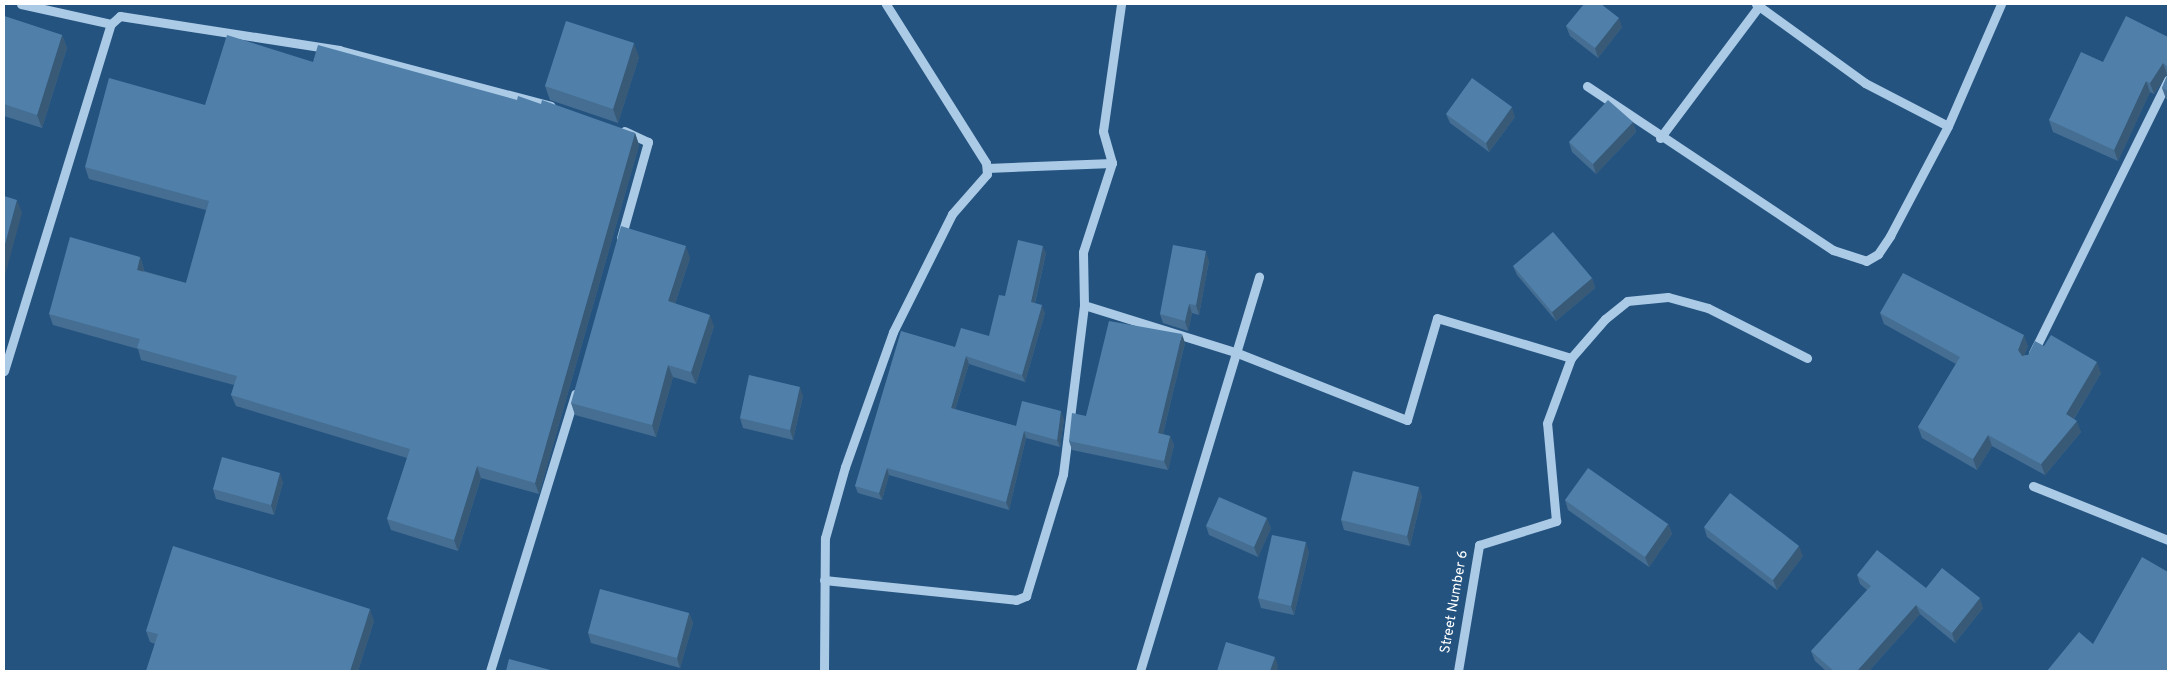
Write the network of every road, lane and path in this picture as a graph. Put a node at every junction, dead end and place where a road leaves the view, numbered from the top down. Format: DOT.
graph roads {
  1 [pos="21,4"];
  2 [pos="886,4"];
  3 [pos="1121,4"];
  4 [pos="2001,4"];
  5 [pos="1758,5"];
  6 [pos="111,24"];
  7 [pos="2168,80"];
  8 [pos="1587,86"];
  9 [pos="564,110"];
  10 [pos="1948,126"];
  11 [pos="617,128"];
  12 [pos="1660,138"];
  13 [pos="1112,164"];
  14 [pos="987,168"];
  15 [pos="617,249"];
  16 [pos="1258,277"];
  17 [pos="1084,305"];
  18 [pos="1235,352"];
  19 [pos="1571,358"];
  20 [pos="1807,358"];
  21 [pos="2028,361"];
  22 [pos="4,371"];
  23 [pos="580,379"];
  24 [pos="2033,486"];
  25 [pos="2168,540"];
  26 [pos="824,580"];
  27 [pos="490,671"];
  28 [pos="824,671"];
  29 [pos="1140,671"];
  30 [pos="1458,671"];
  1 -- 6 [label="street"];
  2 -- 14 [label="street"];
  3 -- 13 [label="street"];
  4 -- 10 [label="street"];
  5 -- 10 [label="street"];
  5 -- 12 [label="street"];
  6 -- 9 [label="street"];
  6 -- 22 [label="street"];
  7 -- 21 [label="street"];
  8 -- 12 [label="street"];
  10 -- 12 [label="street"];
  11 -- 15 [label="street"];
  13 -- 14 [label="street"];
  13 -- 17 [label="street"];
  14 -- 26 [label="street"];
  16 -- 18 [label="street"];
  17 -- 18 [label="street"];
  17 -- 26 [label="street"];
  18 -- 19 [label="street"];
  18 -- 29 [label="street"];
  19 -- 20 [label="street"];
  19 -- 30 [label="street, Street Number 6"];
  23 -- 27 [label="street"];
  24 -- 25 [label="street"];
  26 -- 28 [label="street"];
}
